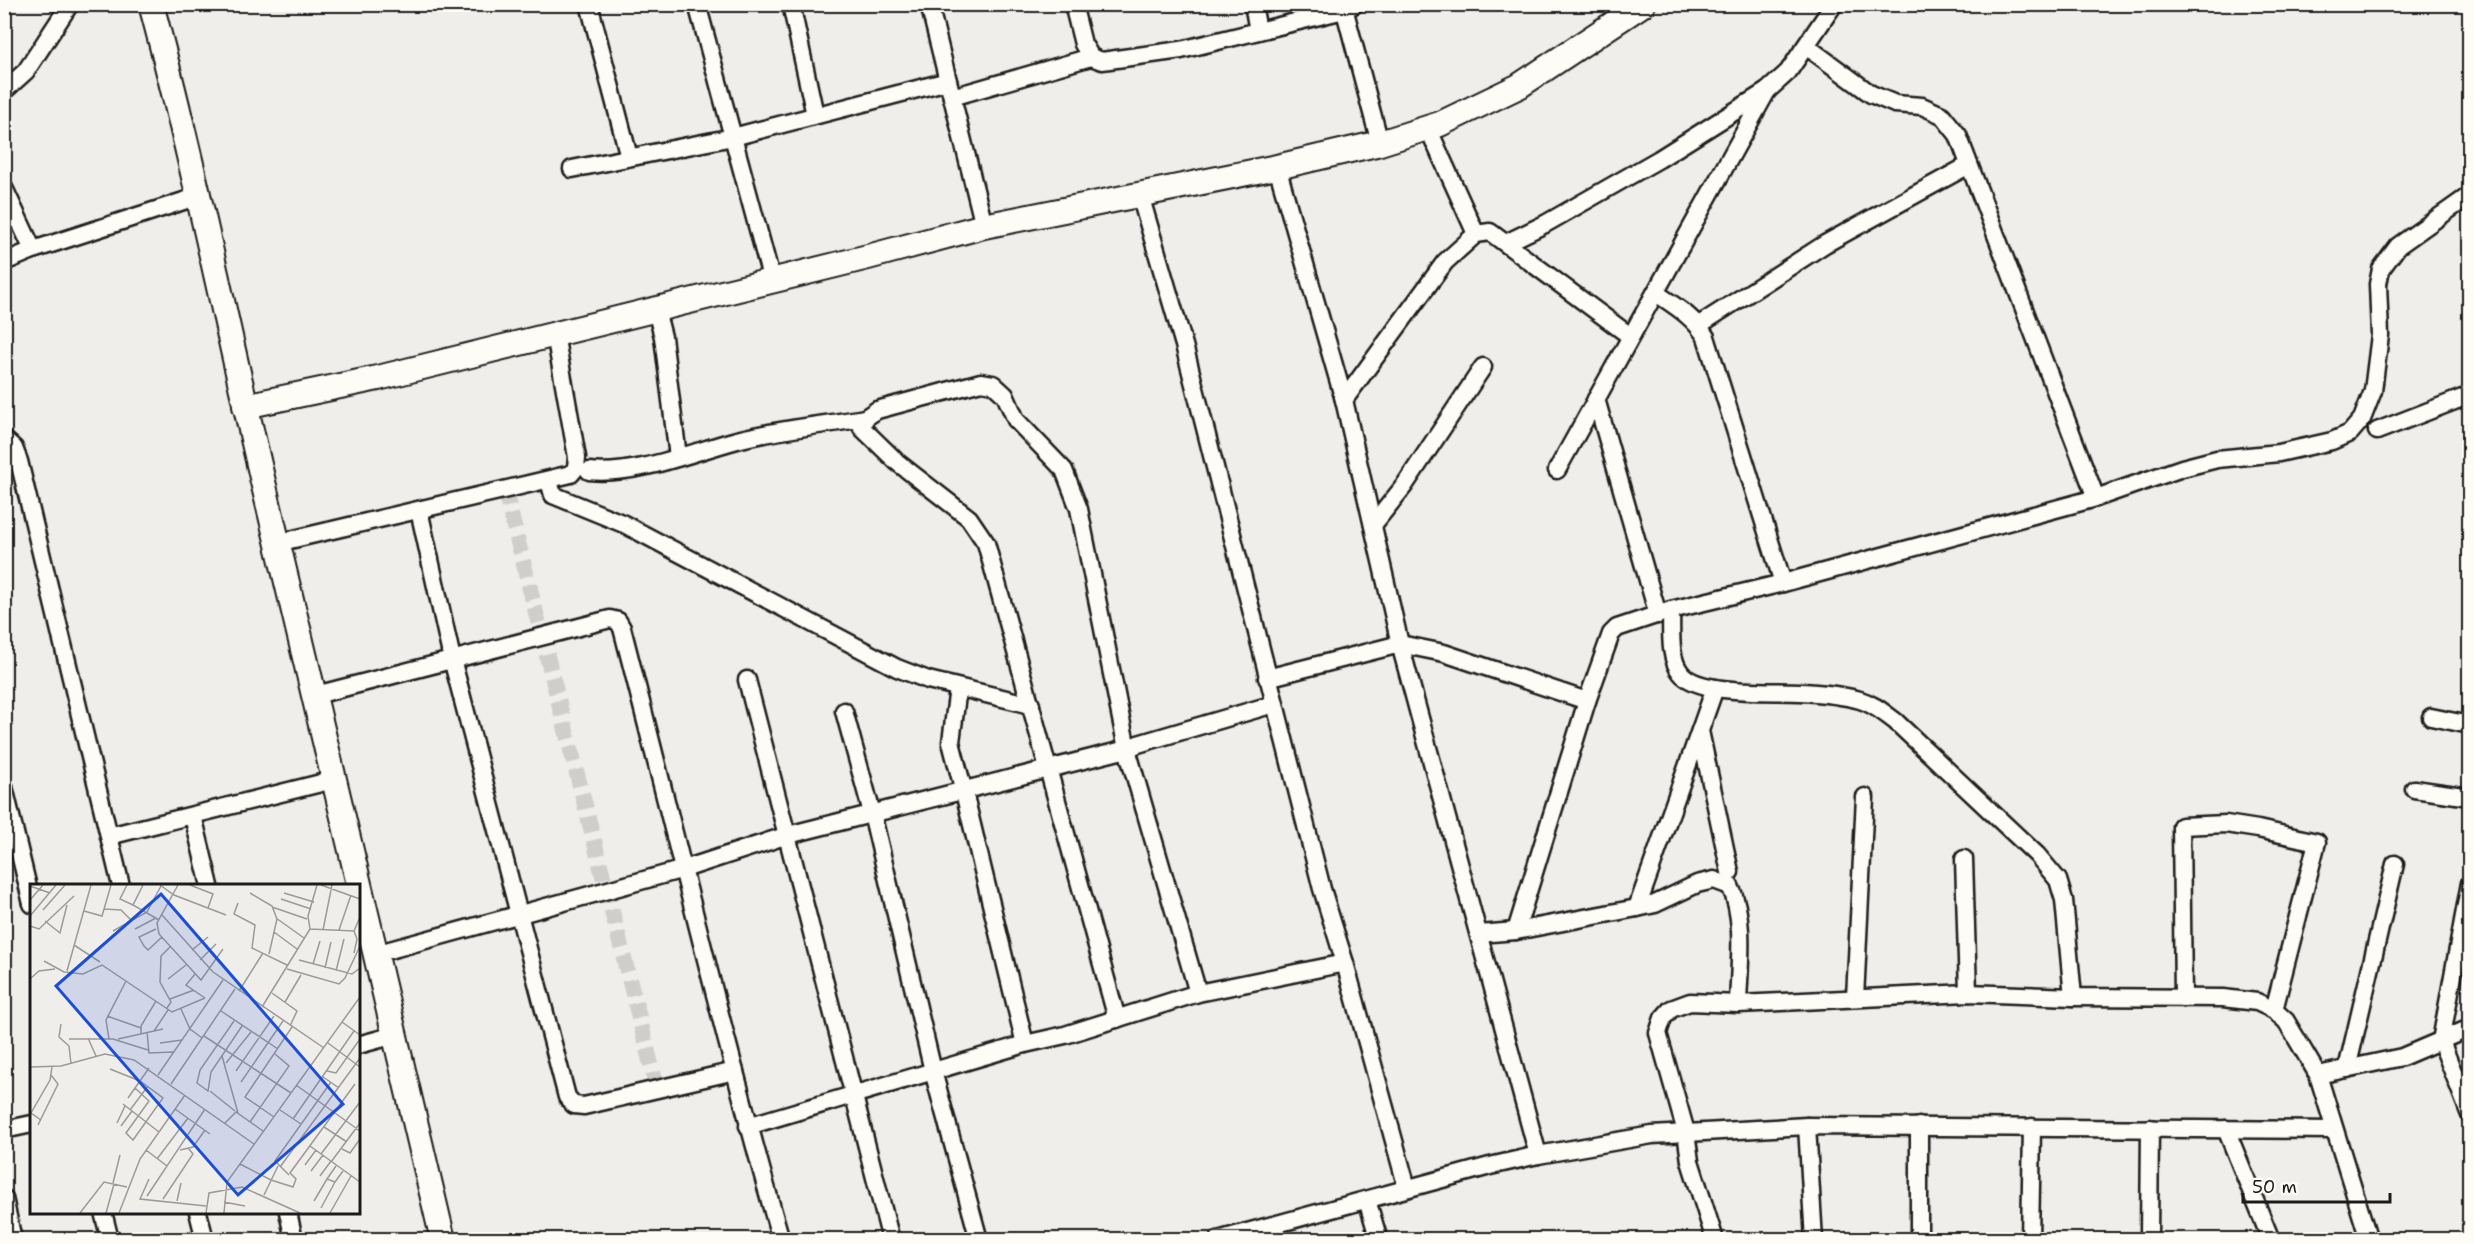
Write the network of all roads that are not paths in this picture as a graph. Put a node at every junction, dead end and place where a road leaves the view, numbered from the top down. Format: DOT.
graph roads {
  1 [pos="70,4"];
  2 [pos="151,4"];
  3 [pos="589,4"];
  4 [pos="697,4"];
  5 [pos="791,4"];
  6 [pos="929,4"];
  7 [pos="1073,4"];
  8 [pos="1253,4"];
  9 [pos="1643,4"];
  10 [pos="1834,4"];
  11 [pos="1347,6"];
  12 [pos="1258,31"];
  13 [pos="1806,46"];
  14 [pos="1091,57"];
  15 [pos="950,89"];
  16 [pos="4,91"];
  17 [pos="1767,91"];
  18 [pos="815,115"];
  19 [pos="1428,128"];
  20 [pos="733,137"];
  21 [pos="1380,143"];
  22 [pos="628,158"];
  23 [pos="1969,165"];
  24 [pos="1277,167"];
  25 [pos="572,169"];
  26 [pos="4,188"];
  27 [pos="1140,195"];
  28 [pos="2469,195"];
  29 [pos="199,196"];
  30 [pos="984,226"];
  31 [pos="1476,234"];
  32 [pos="1506,243"];
  33 [pos="33,250"];
  34 [pos="4,262"];
  35 [pos="772,281"];
  36 [pos="1656,293"];
  37 [pos="656,309"];
  38 [pos="1699,325"];
  39 [pos="555,334"];
  40 [pos="1630,336"];
  41 [pos="1483,367"];
  42 [pos="2469,395"];
  43 [pos="1596,399"];
  44 [pos="1344,400"];
  45 [pos="245,406"];
  46 [pos="865,418"];
  47 [pos="2377,431"];
  48 [pos="4,439"];
  49 [pos="678,457"];
  50 [pos="1557,470"];
  51 [pos="589,471"];
  52 [pos="549,481"];
  53 [pos="2096,498"];
  54 [pos="419,510"];
  55 [pos="1373,525"];
  56 [pos="277,543"];
  57 [pos="1783,583"];
  58 [pos="1664,613"];
  59 [pos="1400,644"];
  60 [pos="452,659"];
  61 [pos="1267,678"];
  62 [pos="747,680"];
  63 [pos="958,688"];
  64 [pos="1715,688"];
  65 [pos="312,696"];
  66 [pos="1587,701"];
  67 [pos="1274,704"];
  68 [pos="1031,705"];
  69 [pos="844,711"];
  70 [pos="2431,717"];
  71 [pos="2469,725"];
  72 [pos="1700,730"];
  73 [pos="1127,749"];
  74 [pos="1049,771"];
  75 [pos="333,780"];
  76 [pos="4,788"];
  77 [pos="2414,789"];
  78 [pos="964,792"];
  79 [pos="1865,797"];
  80 [pos="2469,797"];
  81 [pos="872,813"];
  82 [pos="193,816"];
  83 [pos="788,835"];
  84 [pos="109,836"];
  85 [pos="1964,859"];
  86 [pos="2395,864"];
  87 [pos="684,869"];
  88 [pos="1730,872"];
  89 [pos="122,884"];
  90 [pos="210,884"];
  91 [pos="358,884"];
  92 [pos="2469,890"];
  93 [pos="360,892"];
  94 [pos="30,896"];
  95 [pos="1637,908"];
  96 [pos="519,914"];
  97 [pos="1516,931"];
  98 [pos="1479,934"];
  99 [pos="375,954"];
  100 [pos="1345,963"];
  101 [pos="1197,993"];
  102 [pos="1968,993"];
  103 [pos="2073,997"];
  104 [pos="1855,998"];
  105 [pos="2183,998"];
  106 [pos="1738,1004"];
  107 [pos="2274,1010"];
  108 [pos="1117,1018"];
  109 [pos="2469,1028"];
  110 [pos="395,1035"];
  111 [pos="2441,1041"];
  112 [pos="360,1044"];
  113 [pos="1025,1044"];
  114 [pos="2347,1069"];
  115 [pos="735,1071"];
  116 [pos="933,1071"];
  117 [pos="2318,1076"];
  118 [pos="854,1095"];
  119 [pos="2469,1115"];
  120 [pos="30,1124"];
  121 [pos="748,1126"];
  122 [pos="1807,1126"];
  123 [pos="1919,1126"];
  124 [pos="2032,1127"];
  125 [pos="2150,1128"];
  126 [pos="2226,1129"];
  127 [pos="4,1130"];
  128 [pos="2334,1130"];
  129 [pos="1686,1132"];
  130 [pos="1538,1155"];
  131 [pos="1407,1188"];
  132 [pos="4,1198"];
  133 [pos="1367,1200"];
  134 [pos="104,1214"];
  135 [pos="199,1214"];
  136 [pos="288,1214"];
  137 [pos="2149,1236"];
  138 [pos="13,1239"];
  139 [pos="110,1239"];
  140 [pos="205,1239"];
  141 [pos="294,1239"];
  142 [pos="443,1239"];
  143 [pos="781,1239"];
  144 [pos="891,1239"];
  145 [pos="979,1239"];
  146 [pos="1218,1239"];
  147 [pos="1379,1239"];
  148 [pos="1715,1239"];
  149 [pos="1814,1239"];
  150 [pos="1919,1239"];
  151 [pos="2030,1239"];
  152 [pos="2271,1239"];
  153 [pos="2369,1239"];
  1 -- 16 [label="street"];
  2 -- 29 [label="street"];
  3 -- 22 [label="street"];
  4 -- 20 [label="street"];
  5 -- 18 [label="street"];
  6 -- 15 [label="street"];
  7 -- 14 [label="street"];
  8 -- 12 [label="street"];
  9 -- 19 [label="street"];
  10 -- 13 [label="street"];
  11 -- 12 [label="street"];
  11 -- 21 [label="street"];
  12 -- 14 [label="street"];
  13 -- 17 [label="street"];
  13 -- 23 [label="street"];
  14 -- 15 [label="street"];
  15 -- 18 [label="street"];
  15 -- 30 [label="street"];
  17 -- 32 [label="street"];
  17 -- 36 [label="street"];
  18 -- 20 [label="street"];
  19 -- 21 [label="street"];
  19 -- 31 [label="street"];
  20 -- 22 [label="street"];
  20 -- 35 [label="street"];
  21 -- 24 [label="street"];
  22 -- 25 [label="street"];
  23 -- 38 [label="street"];
  23 -- 53 [label="street"];
  24 -- 27 [label="street"];
  24 -- 44 [label="street"];
  26 -- 33 [label="street"];
  27 -- 30 [label="street"];
  27 -- 61 [label="street"];
  28 -- 53 [label="street"];
  29 -- 33 [label="street"];
  29 -- 45 [label="street"];
  30 -- 35 [label="street"];
  31 -- 32 [label="street"];
  31 -- 44 [label="street"];
  32 -- 40 [label="street"];
  33 -- 34 [label="street"];
  35 -- 37 [label="street"];
  36 -- 38 [label="street"];
  36 -- 40 [label="street"];
  37 -- 39 [label="street"];
  37 -- 49 [label="street"];
  38 -- 57 [label="street"];
  39 -- 45 [label="street"];
  39 -- 52 [label="street"];
  40 -- 43 [label="street"];
  41 -- 55 [label="street"];
  42 -- 47 [label="street"];
  43 -- 50 [label="street"];
  43 -- 58 [label="street"];
  44 -- 55 [label="street"];
  45 -- 56 [label="street"];
  46 -- 49 [label="street"];
  46 -- 68 [label="street"];
  46 -- 73 [label="street"];
  48 -- 84 [label="street"];
  49 -- 51 [label="street"];
  52 -- 54 [label="street"];
  52 -- 63 [label="street"];
  53 -- 57 [label="street"];
  54 -- 56 [label="street"];
  54 -- 60 [label="street"];
  55 -- 59 [label="street"];
  56 -- 65 [label="street"];
  57 -- 58 [label="street"];
  58 -- 64 [label="street"];
  58 -- 66 [label="street"];
  59 -- 61 [label="street"];
  59 -- 66 [label="street"];
  59 -- 98 [label="street"];
  60 -- 65 [label="street"];
  60 -- 87 [label="street"];
  60 -- 96 [label="street"];
  61 -- 67 [label="street"];
  62 -- 83 [label="street"];
  63 -- 68 [label="street"];
  63 -- 78 [label="street"];
  64 -- 72 [label="street"];
  64 -- 103 [label="street"];
  65 -- 75 [label="street"];
  66 -- 97 [label="street"];
  67 -- 73 [label="street"];
  67 -- 100 [label="street"];
  68 -- 74 [label="street"];
  69 -- 81 [label="street"];
  70 -- 71 [label="street"];
  72 -- 88 [label="street"];
  72 -- 95 [label="street"];
  73 -- 74 [label="street"];
  73 -- 101 [label="street"];
  74 -- 78 [label="street"];
  74 -- 108 [label="street"];
  75 -- 82 [label="street"];
  75 -- 91 [label="street"];
  76 -- 94 [label="street"];
  77 -- 80 [label="street"];
  78 -- 81 [label="street"];
  78 -- 113 [label="street"];
  79 -- 104 [label="street"];
  81 -- 83 [label="street"];
  81 -- 116 [label="street"];
  82 -- 84 [label="street"];
  82 -- 90 [label="street"];
  83 -- 87 [label="street"];
  83 -- 118 [label="street"];
  84 -- 89 [label="street"];
  85 -- 102 [label="street"];
  86 -- 114 [label="street"];
  87 -- 96 [label="street"];
  87 -- 115 [label="street"];
  92 -- 111 [label="street"];
  93 -- 99 [label="street"];
  95 -- 97 [label="street"];
  95 -- 106 [label="street"];
  96 -- 99 [label="street"];
  96 -- 115 [label="street"];
  97 -- 98 [label="street"];
  98 -- 130 [label="street"];
  99 -- 110 [label="street"];
  100 -- 101 [label="street"];
  100 -- 131 [label="street"];
  101 -- 108 [label="street"];
  102 -- 103 [label="street"];
  102 -- 104 [label="street"];
  103 -- 105 [label="street"];
  104 -- 106 [label="street"];
  105 -- 107 [label="street"];
  105 -- 107 [label="street"];
  106 -- 129 [label="street"];
  107 -- 117 [label="street"];
  108 -- 113 [label="street"];
  109 -- 111 [label="street"];
  110 -- 112 [label="street"];
  110 -- 142 [label="street"];
  111 -- 114 [label="street"];
  111 -- 119 [label="street"];
  113 -- 116 [label="street"];
  114 -- 117 [label="street"];
  115 -- 121 [label="street"];
  116 -- 118 [label="street"];
  116 -- 145 [label="street"];
  117 -- 128 [label="street"];
  118 -- 121 [label="street"];
  118 -- 144 [label="street"];
  120 -- 127 [label="street"];
  121 -- 143 [label="street"];
  122 -- 123 [label="street"];
  122 -- 129 [label="street"];
  122 -- 149 [label="street"];
  123 -- 124 [label="street"];
  123 -- 150 [label="street"];
  124 -- 125 [label="street"];
  124 -- 151 [label="street"];
  125 -- 126 [label="street"];
  125 -- 137 [label="street"];
  126 -- 128 [label="street"];
  126 -- 152 [label="street"];
  128 -- 153 [label="street"];
  129 -- 130 [label="street"];
  129 -- 148 [label="street"];
  130 -- 131 [label="street"];
  131 -- 133 [label="street"];
  132 -- 138 [label="street"];
  133 -- 146 [label="street"];
  133 -- 147 [label="street"];
  134 -- 139 [label="street"];
  135 -- 140 [label="street"];
  136 -- 141 [label="street"];
}
